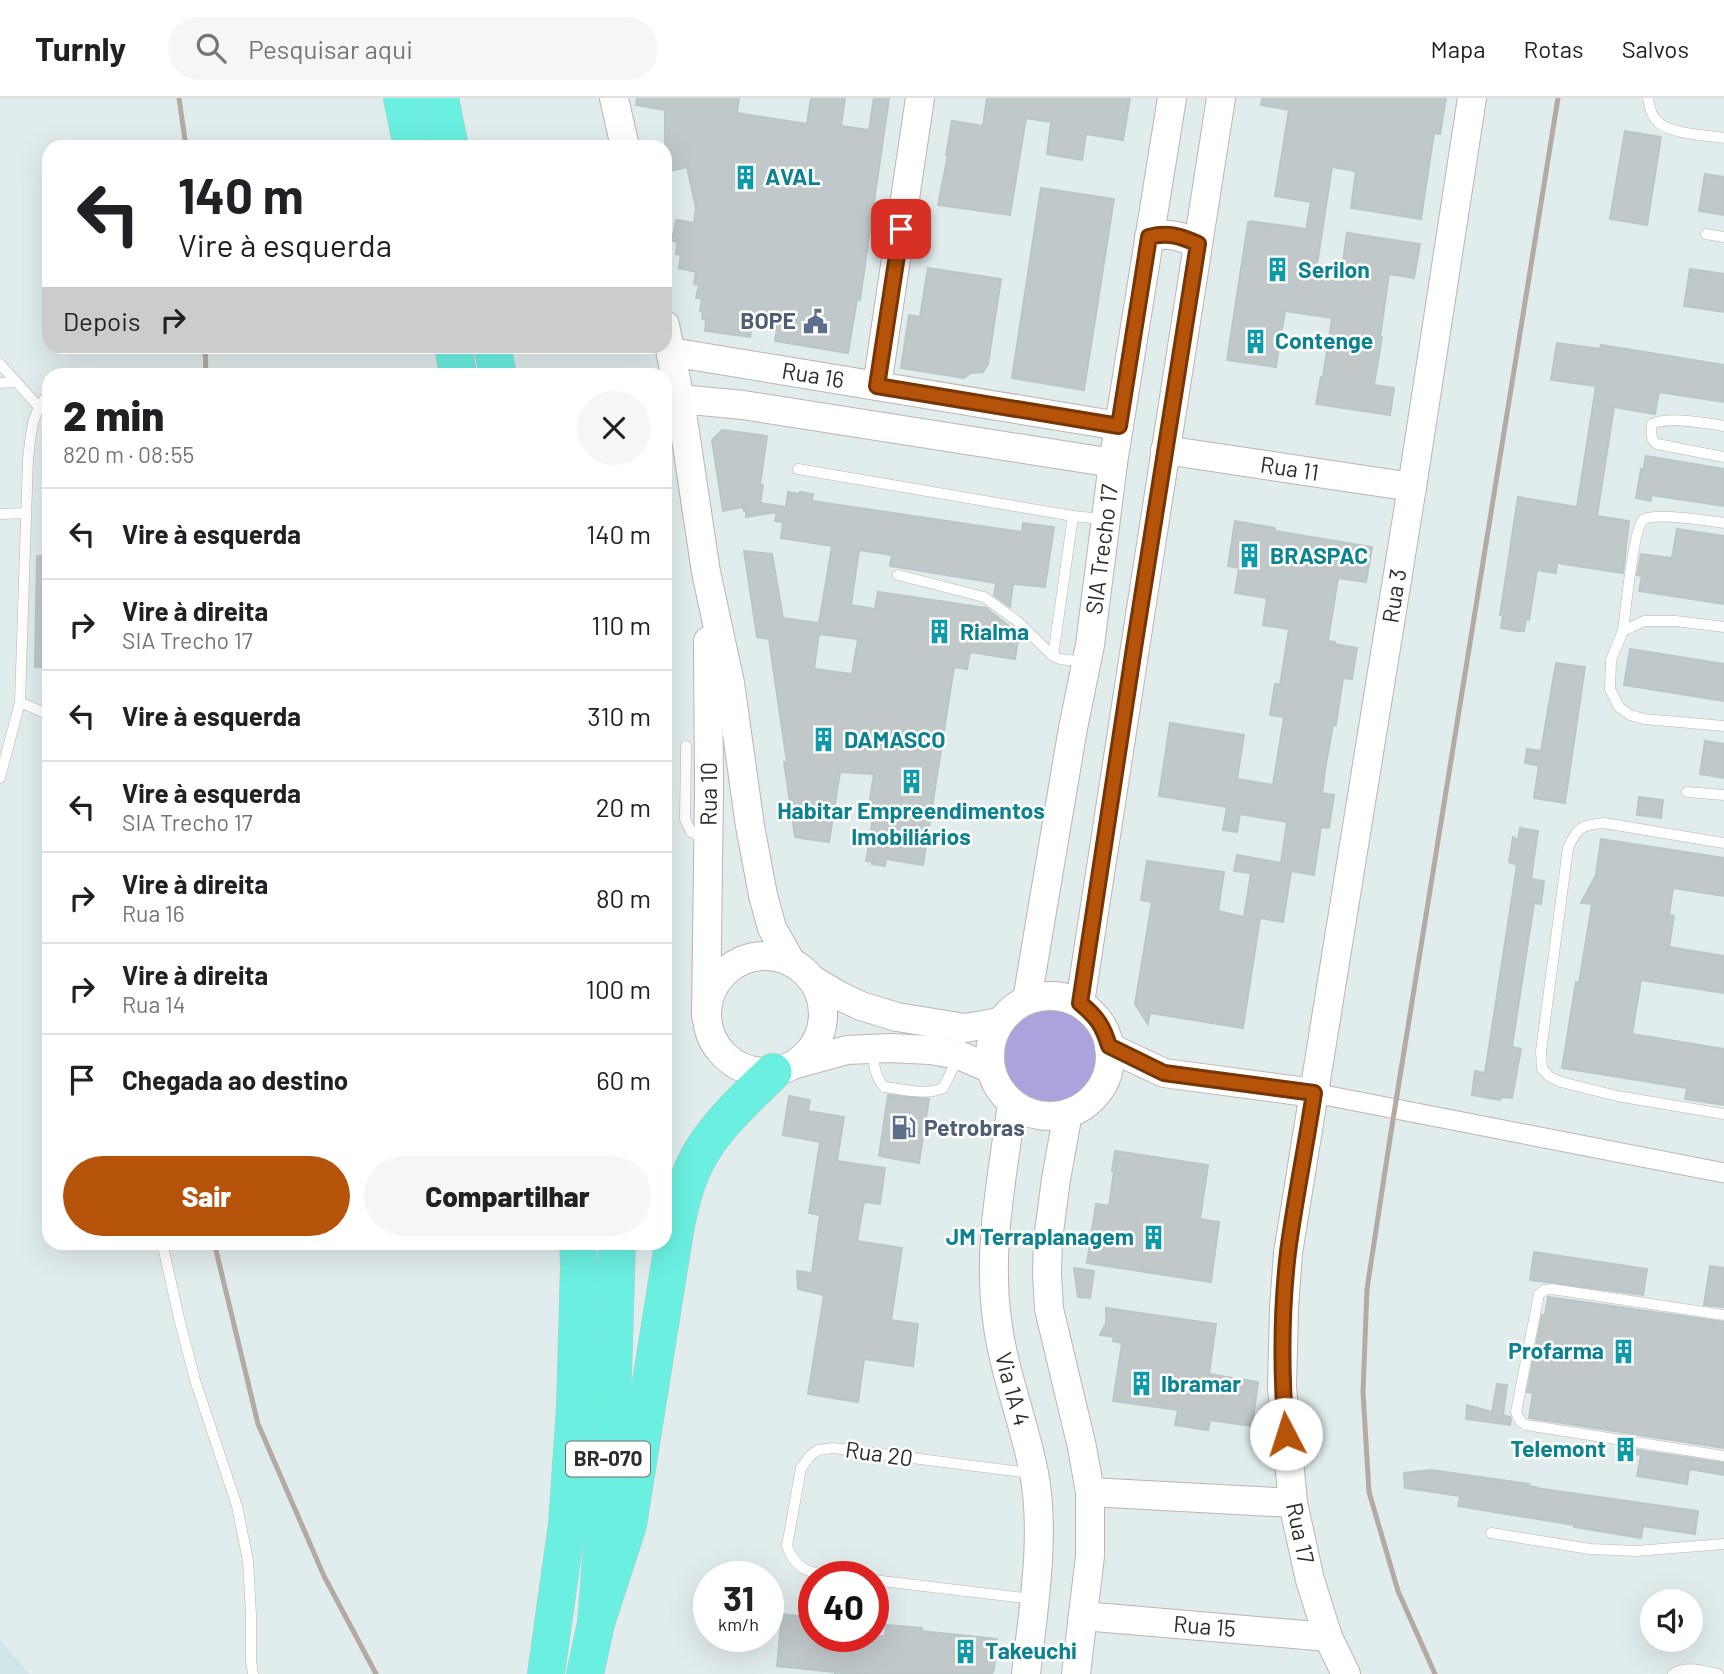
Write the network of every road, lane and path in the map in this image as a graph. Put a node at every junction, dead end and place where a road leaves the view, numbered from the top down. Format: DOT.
graph roads {
  1 [pos="402,98"];
  2 [pos="440,98"];
  3 [pos="614,98"];
  4 [pos="920,98"];
  5 [pos="1172,98"];
  6 [pos="1221,98"];
  7 [pos="1472,98"];
  8 [pos="1648,98"];
  9 [pos="1724,138"];
  10 [pos="411,140"];
  11 [pos="449,140"];
  12 [pos="623,140"];
  13 [pos="1156,194"];
  14 [pos="1204,208"];
  15 [pos="1706,234"];
  16 [pos="1149,237"];
  17 [pos="1724,237"];
  18 [pos="1198,244"];
  19 [pos="672,339"];
  20 [pos="671,354"];
  21 [pos="0,364"];
  22 [pos="758,366"];
  23 [pos="15,382"];
  24 [pos="0,383"];
  25 [pos="877,386"];
  26 [pos="680,399"];
  27 [pos="42,403"];
  28 [pos="743,405"];
  29 [pos="39,407"];
  30 [pos="1079,419"];
  31 [pos="1119,426"];
  32 [pos="1724,426"];
  33 [pos="1165,450"];
  34 [pos="1065,456"];
  35 [pos="1724,457"];
  36 [pos="1113,463"];
  37 [pos="798,469"];
  38 [pos="1412,487"];
  39 [pos="26,513"];
  40 [pos="0,514"];
  41 [pos="1073,516"];
  42 [pos="1106,520"];
  43 [pos="1724,523"];
  44 [pos="706,572"];
  45 [pos="898,575"];
  46 [pos="1724,628"];
  47 [pos="1623,631"];
  48 [pos="1134,648"];
  49 [pos="1088,653"];
  50 [pos="1054,656"];
  51 [pos="20,702"];
  52 [pos="42,712"];
  53 [pos="1724,726"];
  54 [pos="686,746"];
  55 [pos="0,778"];
  56 [pos="1688,792"];
  57 [pos="1724,795"];
  58 [pos="708,837"];
  59 [pos="1724,843"];
  60 [pos="790,960"];
  61 [pos="813,980"];
  62 [pos="1027,1000"];
  63 [pos="1080,1003"];
  64 [pos="706,1016"];
  65 [pos="1000,1022"];
  66 [pos="1109,1046"];
  67 [pos="872,1049"];
  68 [pos="959,1055"];
  69 [pos="783,1068"];
  70 [pos="991,1069"];
  71 [pos="1164,1073"];
  72 [pos="1314,1093"];
  73 [pos="1096,1095"];
  74 [pos="1012,1103"];
  75 [pos="1068,1113"];
  76 [pos="1724,1114"];
  77 [pos="1724,1173"];
  78 [pos="164,1250"];
  79 [pos="578,1250"];
  80 [pos="617,1250"];
  81 [pos="1724,1315"];
  82 [pos="1724,1456"];
  83 [pos="1034,1473"];
  84 [pos="1090,1492"];
  85 [pos="1293,1503"];
  86 [pos="1491,1533"];
  87 [pos="1724,1544"];
  88 [pos="798,1566"];
  89 [pos="889,1582"];
  90 [pos="1034,1599"];
  91 [pos="1083,1616"];
  92 [pos="596,1623"];
  93 [pos="1328,1637"];
  94 [pos="251,1660"];
  95 [pos="245,1674"];
  96 [pos="253,1674"];
  97 [pos="546,1674"];
  98 [pos="585,1674"];
  99 [pos="1026,1674"];
  100 [pos="1076,1674"];
  101 [pos="1346,1674"];
  102 [pos="1673,1674"];
  103 [pos="1718,1674"];
  1 -- 10 [label="highway"];
  2 -- 11 [label="highway"];
  3 -- 12 [label="street"];
  4 -- 25 [label="street"];
  5 -- 13 [label="street, SIA Trecho 17"];
  6 -- 14 [label="street, SIA Trecho 17"];
  7 -- 38 [label="street, Rua 3"];
  8 -- 9 [label="lane"];
  13 -- 14 [label="street"];
  13 -- 16 [label="street, SIA Trecho 17"];
  14 -- 18 [label="street, SIA Trecho 17"];
  15 -- 17 [label="lane"];
  16 -- 18 [label="street"];
  16 -- 31 [label="street, SIA Trecho 17"];
  18 -- 33 [label="street, SIA Trecho 17"];
  19 -- 22 [label="street, Rua 16"];
  20 -- 26 [label="street, Rua 10"];
  21 -- 23 [label="lane"];
  22 -- 25 [label="street, Rua 16"];
  22 -- 28 [label="street"];
  23 -- 24 [label="lane"];
  23 -- 29 [label="lane"];
  25 -- 30 [label="street, Rua 16"];
  26 -- 28 [label="street, Rua 16"];
  26 -- 44 [label="street, Rua 10"];
  27 -- 29 [label="lane"];
  28 -- 34 [label="street, Rua 16"];
  29 -- 39 [label="lane"];
  30 -- 31 [label="street, Rua 16"];
  30 -- 34 [label="street"];
  31 -- 36 [label="street, SIA Trecho 17"];
  32 -- 35 [label="lane"];
  33 -- 38 [label="street, Rua 11"];
  33 -- 48 [label="street, SIA Trecho 17"];
  34 -- 36 [label="street, Rua 16"];
  36 -- 42 [label="street, SIA Trecho 17"];
  37 -- 41 [label="lane"];
  38 -- 72 [label="street, Rua 3"];
  39 -- 40 [label="lane"];
  39 -- 51 [label="lane"];
  41 -- 42 [label="lane"];
  41 -- 50 [label="lane"];
  42 -- 49 [label="street, SIA Trecho 17"];
  43 -- 47 [label="lane"];
  44 -- 58 [label="street, Rua 10"];
  44 -- 60 [label="street, Rua 10"];
  45 -- 50 [label="lane"];
  46 -- 47 [label="lane"];
  47 -- 53 [label="lane"];
  48 -- 49 [label="street"];
  48 -- 63 [label="street, SIA Trecho 17"];
  49 -- 50 [label="lane"];
  49 -- 62 [label="street, SIA Trecho 17"];
  51 -- 52 [label="lane"];
  51 -- 55 [label="lane"];
  54 -- 58 [label="lane"];
  56 -- 57 [label="lane"];
  58 -- 64 [label="street, Rua 10"];
  59 -- 76 [label="lane"];
  60 -- 61 [label="street"];
  60 -- 64 [label="street"];
  61 -- 65 [label="street"];
  61 -- 69 [label="street"];
  62 -- 63 [label="street"];
  62 -- 65 [label="street"];
  63 -- 66 [label="street"];
  64 -- 69 [label="street"];
  65 -- 70 [label="street"];
  66 -- 71 [label="street"];
  66 -- 73 [label="street"];
  67 -- 68 [label="street"];
  67 -- 68 [label="lane"];
  67 -- 69 [label="street"];
  68 -- 70 [label="street"];
  69 -- 92 [label="highway"];
  70 -- 74 [label="street"];
  71 -- 72 [label="street"];
  71 -- 73 [label="street"];
  72 -- 77 [label="street"];
  72 -- 85 [label="street, Rua 17"];
  73 -- 75 [label="street"];
  74 -- 75 [label="street"];
  74 -- 83 [label="street, Via 1A 4"];
  75 -- 84 [label="street"];
  78 -- 94 [label="lane"];
  79 -- 97 [label="highway, BR-070"];
  80 -- 92 [label="highway, BR-070"];
  81 -- 82 [label="lane"];
  83 -- 88 [label="lane, Rua 20"];
  83 -- 90 [label="street, Via 1A 4"];
  84 -- 85 [label="street"];
  84 -- 91 [label="street"];
  85 -- 93 [label="street, Rua 17"];
  86 -- 87 [label="lane"];
  89 -- 90 [label="lane"];
  90 -- 99 [label="street, Via 1A 4"];
  91 -- 93 [label="street, Rua 15"];
  91 -- 100 [label="street"];
  92 -- 98 [label="highway, BR-070"];
  93 -- 101 [label="street, Rua 17"];
  94 -- 95 [label="lane"];
  94 -- 96 [label="lane"];
  102 -- 103 [label="lane"];
}
